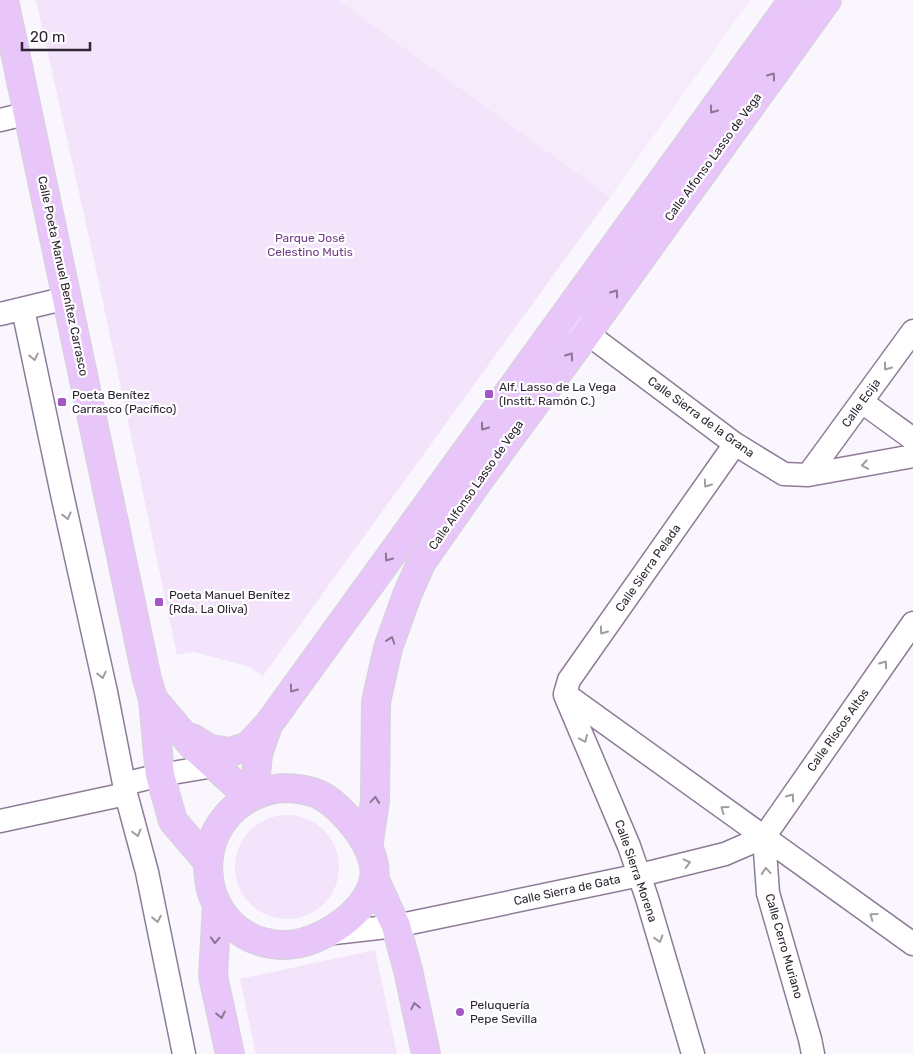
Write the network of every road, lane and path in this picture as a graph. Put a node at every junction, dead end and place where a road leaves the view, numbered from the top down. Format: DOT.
graph roads {
  1 [pos="4,0"];
  2 [pos="793,0"];
  3 [pos="827,0"];
  4 [pos="29,113"];
  5 [pos="0,120"];
  6 [pos="66,298"];
  7 [pos="23,309"];
  8 [pos="0,314"];
  9 [pos="564,316"];
  10 [pos="913,331"];
  11 [pos="587,333"];
  12 [pos="862,402"];
  13 [pos="913,439"];
  14 [pos="735,444"];
  15 [pos="913,456"];
  16 [pos="808,475"];
  17 [pos="913,623"];
  18 [pos="564,694"];
  19 [pos="153,699"];
  20 [pos="268,725"];
  21 [pos="178,730"];
  22 [pos="214,766"];
  23 [pos="160,775"];
  24 [pos="125,789"];
  25 [pos="251,796"];
  26 [pos="0,821"];
  27 [pos="764,837"];
  28 [pos="368,848"];
  29 [pos="208,862"];
  30 [pos="640,875"];
  31 [pos="374,878"];
  32 [pos="217,904"];
  33 [pos="396,926"];
  34 [pos="325,934"];
  35 [pos="913,944"];
  36 [pos="184,1054"];
  37 [pos="230,1054"];
  38 [pos="426,1054"];
  39 [pos="693,1054"];
  40 [pos="813,1054"];
  1 -- 4 [label="main road, Calle Poeta Manuel Benítez Carrasco"];
  2 -- 9 [label="main road, one-way"];
  11 -- 3 [label="main road, Calle Alfonso Lasso de Vega, one-way"];
  4 -- 5 [label="street"];
  4 -- 6 [label="main road, Calle Poeta Manuel Benítez Carrasco"];
  6 -- 7 [label="street"];
  6 -- 19 [label="main road, Calle Poeta Manuel Benítez Carrasco"];
  7 -- 8 [label="street"];
  7 -- 24 [label="street, one-way"];
  9 -- 11 [label="street"];
  9 -- 20 [label="main road, one-way"];
  10 -- 12 [label="street, Calle Ecija, one-way"];
  11 -- 14 [label="street, Calle Sierra de la Grana"];
  28 -- 11 [label="main road, Calle Alfonso Lasso de Vega, one-way"];
  12 -- 13 [label="street"];
  12 -- 16 [label="street, Calle Ecija"];
  14 -- 16 [label="street, Calle Sierra de la Grana"];
  14 -- 18 [label="street, Calle Sierra Pelada, one-way"];
  15 -- 16 [label="street, Calle Sierra de la Grana, one-way"];
  27 -- 17 [label="street, Calle Riscos Altos, one-way"];
  27 -- 18 [label="street, one-way"];
  18 -- 30 [label="street, Calle Sierra Morena, one-way"];
  19 -- 21 [label="main road, Calle Poeta Manuel Benítez Carrasco"];
  19 -- 23 [label="main road, Calle Poeta Manuel Benítez Carrasco"];
  20 -- 21 [label="main road"];
  20 -- 25 [label="main road"];
  21 -- 22 [label="main road, Calle Poeta Manuel Benítez Carrasco"];
  22 -- 23 [label="street"];
  22 -- 25 [label="main road, Calle Poeta Manuel Benítez Carrasco"];
  23 -- 24 [label="street"];
  23 -- 29 [label="main road, Calle Poeta Manuel Benítez Carrasco"];
  24 -- 26 [label="street"];
  24 -- 36 [label="street, one-way"];
  25 -- 28 [label="main road"];
  25 -- 29 [label="main road"];
  30 -- 27 [label="street, Calle Sierra de Gata, one-way"];
  35 -- 27 [label="street, one-way"];
  40 -- 27 [label="street, Calle Cerro Muriano, one-way"];
  28 -- 31 [label="main road"];
  29 -- 32 [label="main road"];
  30 -- 33 [label="street, Calle Sierra de Gata"];
  30 -- 39 [label="street, Calle Sierra Morena, one-way"];
  31 -- 33 [label="main road"];
  31 -- 34 [label="main road"];
  32 -- 34 [label="main road"];
  32 -- 37 [label="main road, one-way"];
  33 -- 34 [label="street, Calle Sierra de Gata"];
  38 -- 33 [label="main road, one-way"];
}
